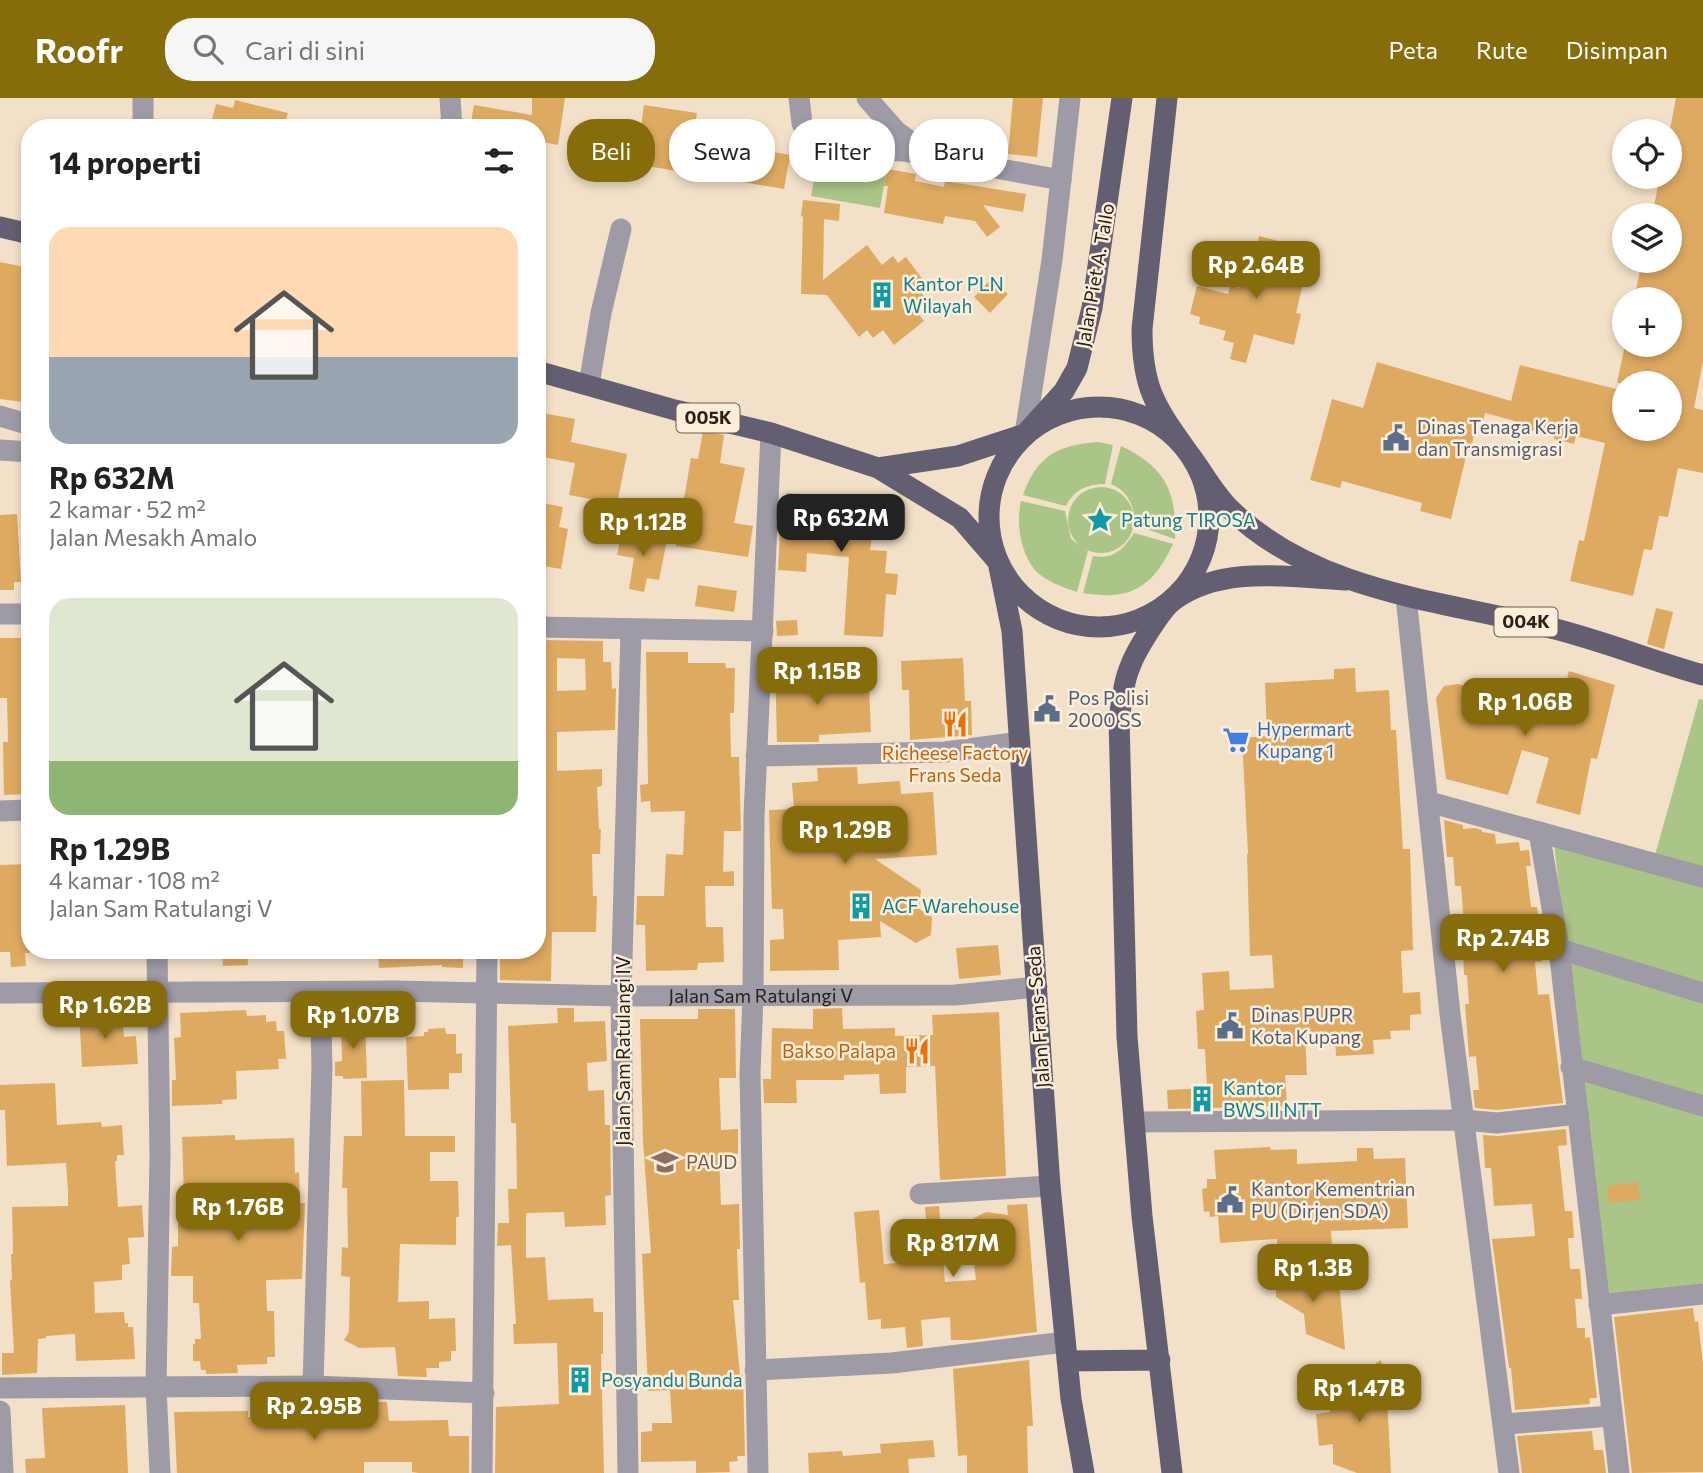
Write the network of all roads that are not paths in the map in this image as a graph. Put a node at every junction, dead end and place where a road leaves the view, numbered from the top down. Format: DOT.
graph roads {
  1 [pos="143,98"];
  2 [pos="450,98"];
  3 [pos="799,98"];
  4 [pos="867,98"];
  5 [pos="1070,98"];
  6 [pos="1122,98"];
  7 [pos="1167,98"];
  8 [pos="143,119"];
  9 [pos="451,119"];
  10 [pos="909,141"];
  11 [pos="909,152"];
  12 [pos="1008,170"];
  13 [pos="1061,180"];
  14 [pos="0,227"];
  15 [pos="621,229"];
  16 [pos="21,232"];
  17 [pos="546,374"];
  18 [pos="589,386"];
  19 [pos="0,416"];
  20 [pos="21,422"];
  21 [pos="771,433"];
  22 [pos="1026,434"];
  23 [pos="0,450"];
  24 [pos="21,451"];
  25 [pos="1189,453"];
  26 [pos="878,468"];
  27 [pos="998,562"];
  28 [pos="1346,580"];
  29 [pos="1406,597"];
  30 [pos="1172,600"];
  31 [pos="0,614"];
  32 [pos="21,614"];
  33 [pos="546,627"];
  34 [pos="631,630"];
  35 [pos="762,631"];
  36 [pos="1703,676"];
  37 [pos="1020,742"];
  38 [pos="756,756"];
  39 [pos="1429,802"];
  40 [pos="21,810"];
  41 [pos="0,811"];
  42 [pos="1539,832"];
  43 [pos="1703,877"];
  44 [pos="1559,949"];
  45 [pos="158,959"];
  46 [pos="487,959"];
  47 [pos="1037,987"];
  48 [pos="320,992"];
  49 [pos="486,992"];
  50 [pos="0,993"];
  51 [pos="158,993"];
  52 [pos="1703,993"];
  53 [pos="621,996"];
  54 [pos="753,996"];
  55 [pos="1572,1067"];
  56 [pos="1703,1106"];
  57 [pos="1578,1114"];
  58 [pos="1463,1120"];
  59 [pos="1134,1122"];
  60 [pos="1050,1186"];
  61 [pos="920,1194"];
  62 [pos="1703,1294"];
  63 [pos="1600,1305"];
  64 [pos="1066,1351"];
  65 [pos="1160,1360"];
  66 [pos="755,1370"];
  67 [pos="313,1386"];
  68 [pos="156,1387"];
  69 [pos="0,1388"];
  70 [pos="484,1393"];
  71 [pos="0,1411"];
  72 [pos="1612,1416"];
  73 [pos="1504,1424"];
  74 [pos="3,1473"];
  75 [pos="160,1473"];
  76 [pos="482,1473"];
  77 [pos="628,1473"];
  78 [pos="758,1473"];
  79 [pos="1084,1473"];
  80 [pos="1172,1473"];
  81 [pos="1508,1473"];
  82 [pos="1619,1473"];
  1 -- 8 [label="street"];
  2 -- 9 [label="street"];
  3 -- 11 [label="street"];
  4 -- 10 [label="street"];
  5 -- 13 [label="street"];
  6 -- 22 [label="main road, Jalan Piet A. Tallo"];
  7 -- 25 [label="main road"];
  12 -- 13 [label="street"];
  13 -- 22 [label="street"];
  14 -- 16 [label="main road"];
  15 -- 18 [label="street"];
  17 -- 18 [label="main road, 005K"];
  18 -- 21 [label="main road, 005K"];
  19 -- 20 [label="street"];
  21 -- 26 [label="main road, 005K"];
  21 -- 35 [label="street"];
  22 -- 25 [label="main road"];
  22 -- 26 [label="main road, 005K"];
  22 -- 27 [label="main road"];
  23 -- 24 [label="street"];
  25 -- 28 [label="main road, 004K"];
  25 -- 30 [label="main road"];
  26 -- 27 [label="main road, 005K"];
  27 -- 30 [label="main road"];
  27 -- 37 [label="main road, Jalan Frans-Seda"];
  28 -- 29 [label="main road, 004K"];
  28 -- 30 [label="main road, 004K"];
  29 -- 36 [label="main road, 004K"];
  29 -- 39 [label="street"];
  30 -- 59 [label="main road"];
  31 -- 32 [label="street"];
  33 -- 34 [label="street"];
  34 -- 35 [label="street"];
  34 -- 53 [label="street, Jalan Sam Ratulangi IV"];
  35 -- 38 [label="street"];
  37 -- 38 [label="street"];
  37 -- 47 [label="main road, Jalan Frans-Seda"];
  38 -- 54 [label="street"];
  39 -- 42 [label="street"];
  39 -- 58 [label="street"];
  40 -- 41 [label="street"];
  42 -- 43 [label="street"];
  42 -- 44 [label="street"];
  44 -- 52 [label="street"];
  44 -- 55 [label="street"];
  45 -- 51 [label="street"];
  46 -- 49 [label="street"];
  47 -- 54 [label="street, Jalan Sam Ratulangi V"];
  47 -- 60 [label="main road, Jalan Frans-Seda"];
  48 -- 49 [label="street, Jalan Sam Ratulangi V"];
  48 -- 51 [label="street, Jalan Sam Ratulangi V"];
  48 -- 67 [label="street"];
  49 -- 53 [label="street, Jalan Sam Ratulangi V"];
  49 -- 70 [label="street"];
  50 -- 51 [label="street, Jalan Sam Ratulangi V"];
  51 -- 68 [label="street"];
  53 -- 54 [label="street, Jalan Sam Ratulangi V"];
  53 -- 77 [label="street, Jalan Sam Ratulangi IV"];
  54 -- 66 [label="street"];
  55 -- 56 [label="street"];
  55 -- 57 [label="street"];
  57 -- 58 [label="street"];
  57 -- 63 [label="street"];
  58 -- 59 [label="street"];
  58 -- 73 [label="street"];
  59 -- 65 [label="main road"];
  60 -- 61 [label="street"];
  60 -- 64 [label="main road, Jalan Frans-Seda"];
  62 -- 63 [label="street"];
  63 -- 72 [label="street"];
  64 -- 65 [label="main road"];
  64 -- 66 [label="street"];
  64 -- 79 [label="main road, Jalan Frans-Seda"];
  65 -- 80 [label="main road"];
  66 -- 78 [label="street"];
  67 -- 68 [label="street"];
  67 -- 70 [label="street"];
  68 -- 69 [label="street"];
  68 -- 75 [label="street"];
  70 -- 76 [label="street"];
  71 -- 74 [label="street"];
  72 -- 73 [label="street"];
  72 -- 82 [label="street"];
  73 -- 81 [label="street"];
}
